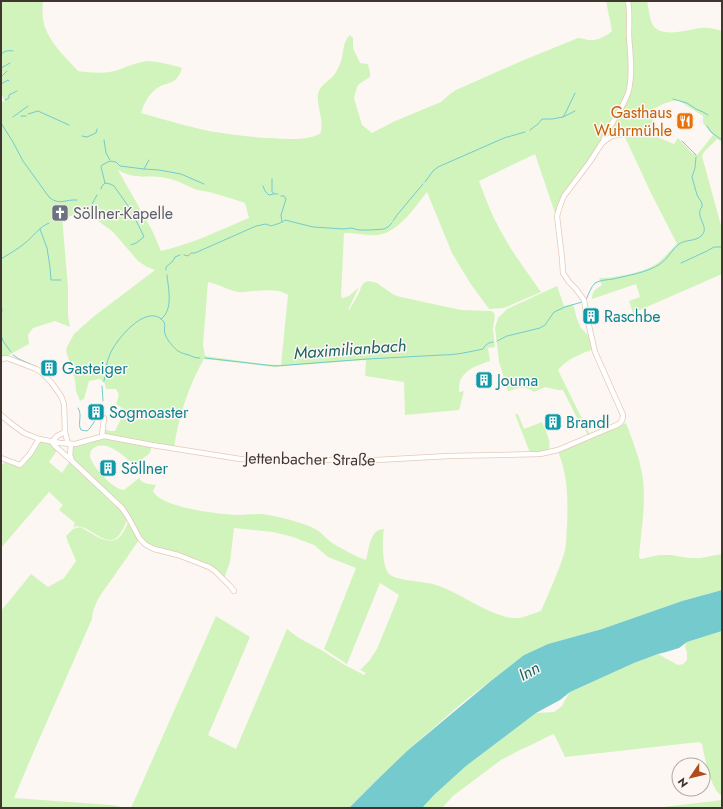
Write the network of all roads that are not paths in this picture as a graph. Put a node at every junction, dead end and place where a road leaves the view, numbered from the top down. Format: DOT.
graph roads {
  1 [pos="628,1"];
  2 [pos="608,131"];
  3 [pos="660,132"];
  4 [pos="612,136"];
  5 [pos="602,143"];
  6 [pos="1,359"];
  7 [pos="1,415"];
  8 [pos="104,418"];
  9 [pos="66,432"];
  10 [pos="102,436"];
  11 [pos="39,439"];
  12 [pos="52,442"];
  13 [pos="70,444"];
  14 [pos="1,458"];
  15 [pos="72,461"];
  16 [pos="234,591"];
  1 -- 2 [label="street"];
  2 -- 4 [label="street"];
  2 -- 5 [label="street"];
  3 -- 4 [label="street"];
  4 -- 5 [label="street"];
  5 -- 10 [label="street, Jettenbacher Straße"];
  6 -- 9 [label="street"];
  7 -- 11 [label="street, Jettenbacher Straße"];
  8 -- 10 [label="street"];
  9 -- 12 [label="street"];
  9 -- 13 [label="street"];
  10 -- 13 [label="street, Jettenbacher Straße"];
  11 -- 12 [label="street, Jettenbacher Straße"];
  11 -- 14 [label="street"];
  12 -- 13 [label="street, Jettenbacher Straße"];
  12 -- 15 [label="street"];
  13 -- 15 [label="street"];
  15 -- 16 [label="street"];
}
